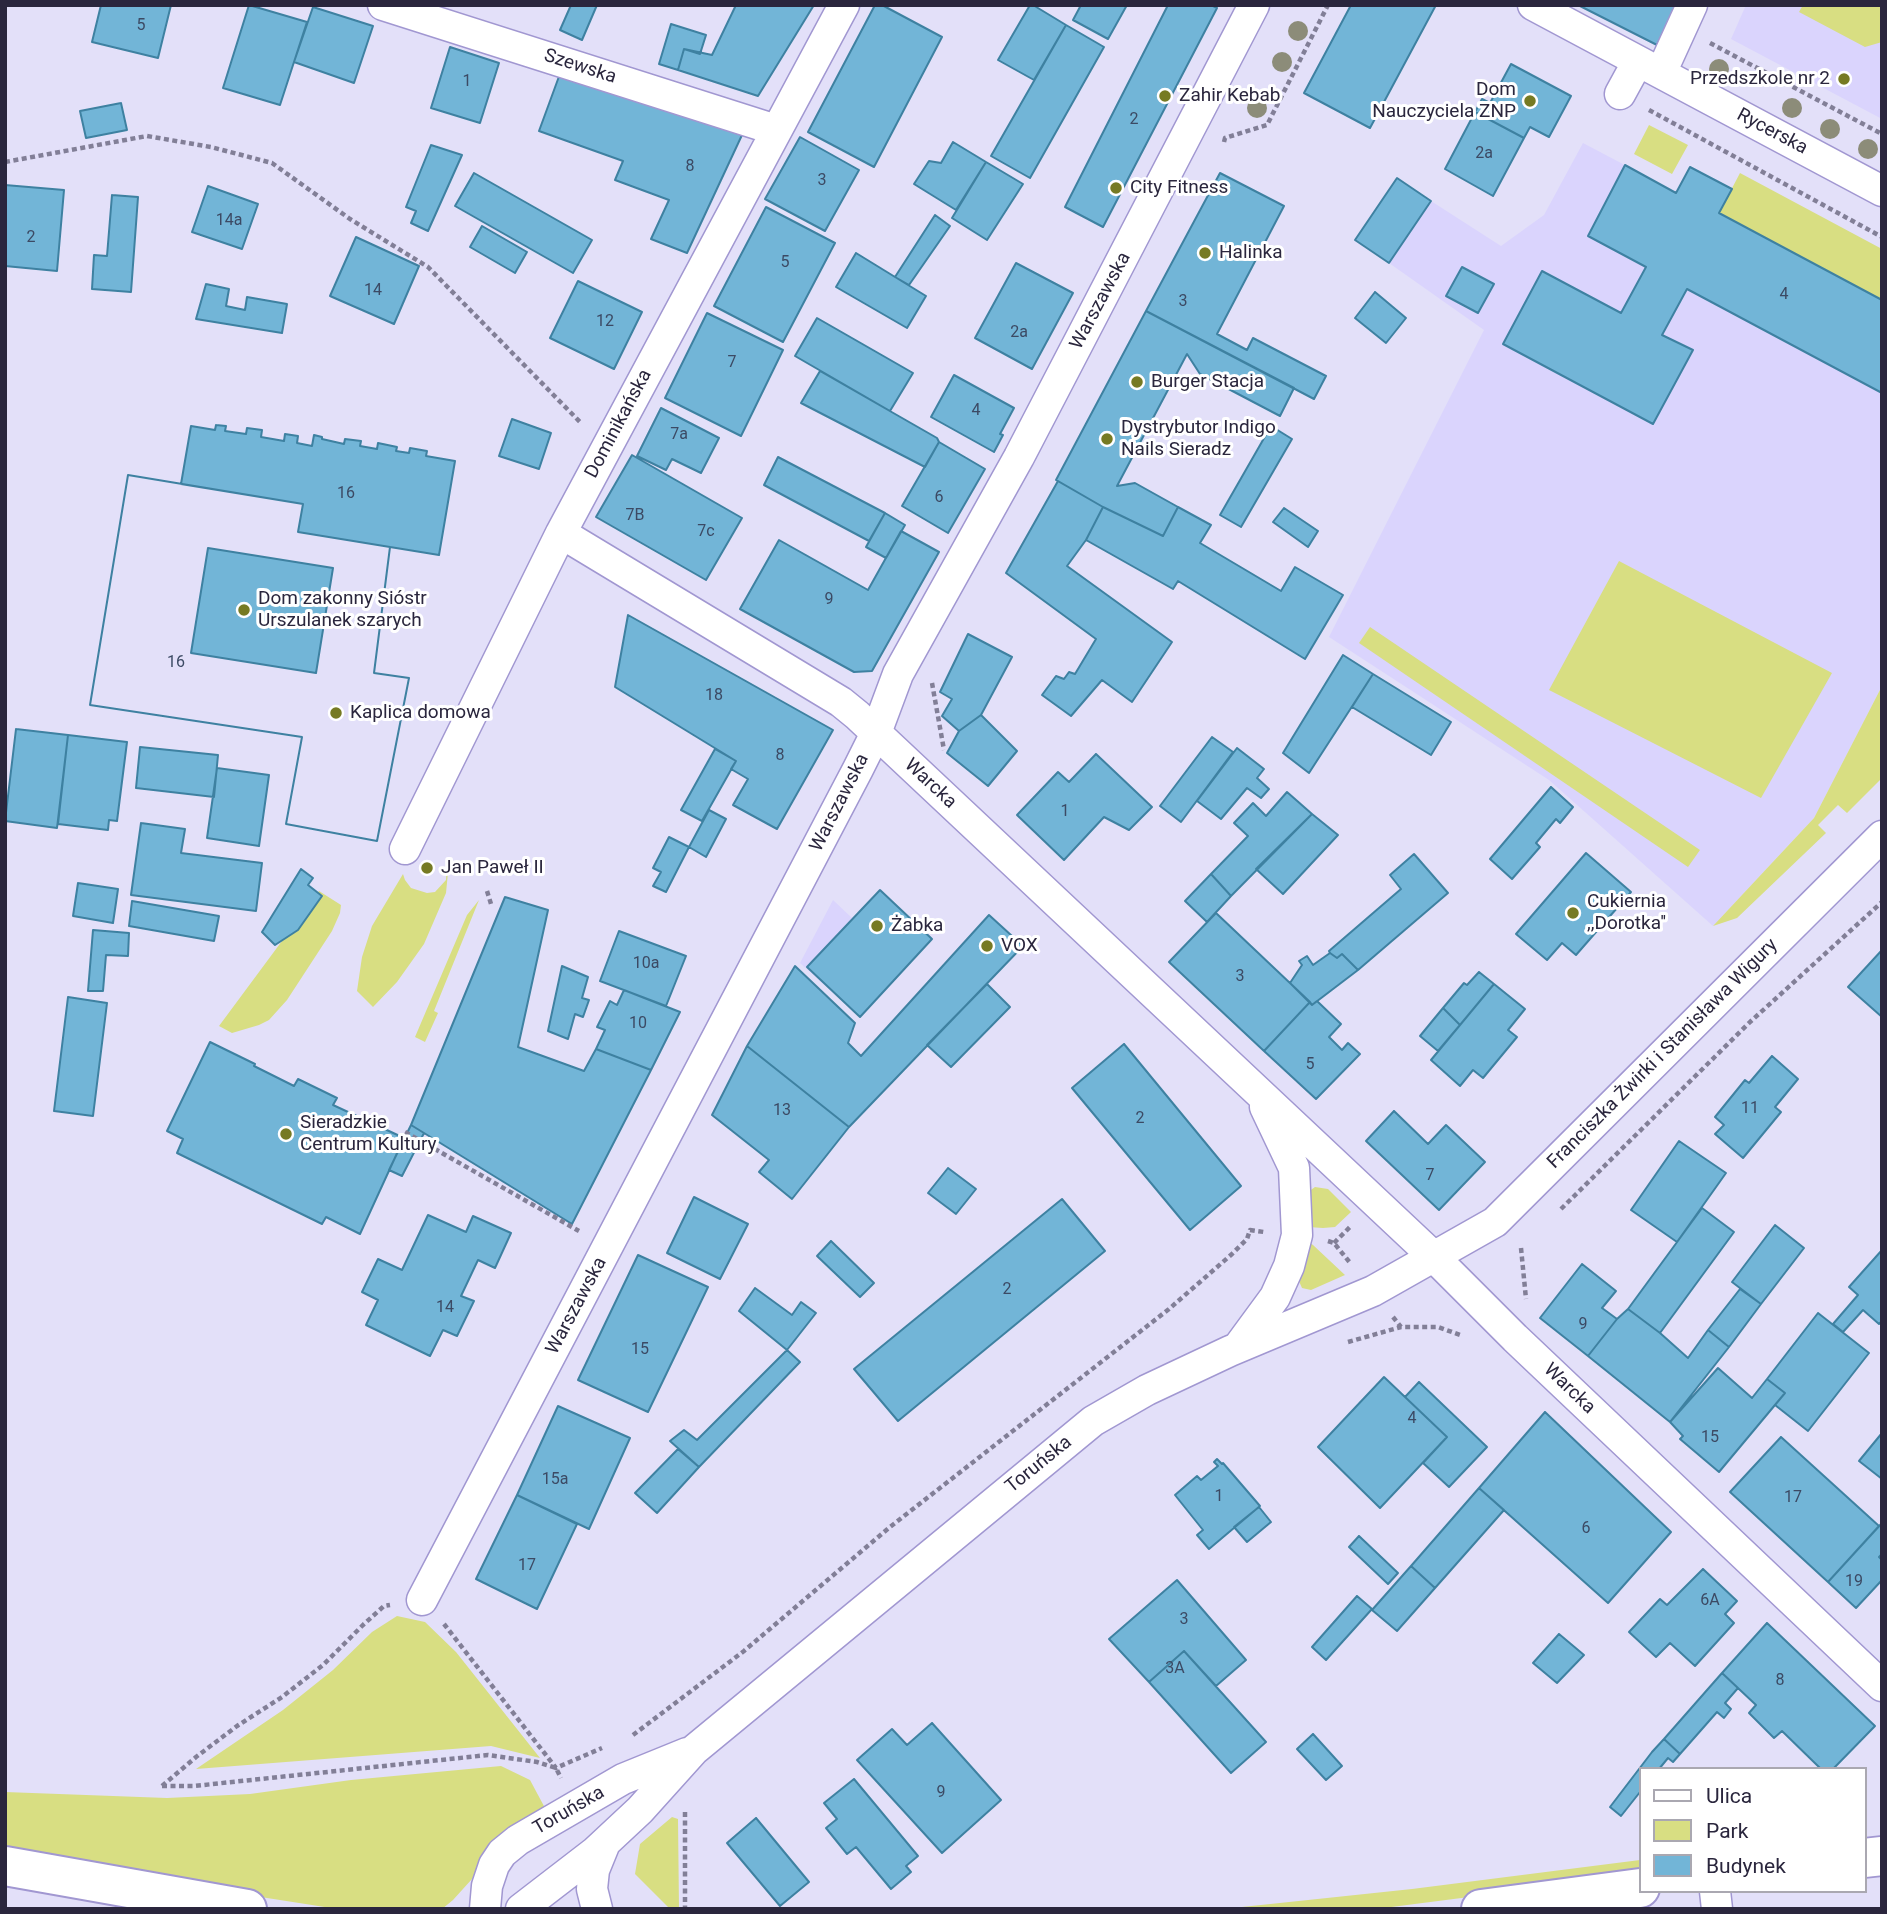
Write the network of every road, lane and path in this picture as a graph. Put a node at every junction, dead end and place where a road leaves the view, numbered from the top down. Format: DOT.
graph roads {
  1 [pos="383,5"];
  2 [pos="844,5"];
  3 [pos="1254,5"];
  4 [pos="1328,5"];
  5 [pos="1533,5"];
  6 [pos="460,16"];
  7 [pos="1687,16"];
  8 [pos="1649,67"];
  9 [pos="1620,94"];
  10 [pos="776,130"];
  11 [pos="1882,134"];
  12 [pos="1219,150"];
  13 [pos="5,162"];
  14 [pos="1882,191"];
  15 [pos="1882,237"];
  16 [pos="586,428"];
  17 [pos="561,533"];
  18 [pos="935,674"];
  19 [pos="932,682"];
  20 [pos="928,692"];
  21 [pos="876,733"];
  22 [pos="945,754"];
  23 [pos="1882,836"];
  24 [pos="405,849"];
  25 [pos="488,891"];
  26 [pos="491,904"];
  27 [pos="1257,1091"];
  28 [pos="405,1132"];
  29 [pos="607,1247"];
  30 [pos="1434,1257"];
  31 [pos="1401,1327"];
  32 [pos="1335,1345"];
  33 [pos="1239,1347"];
  34 [pos="422,1600"];
  35 [pos="1882,1686"];
  36 [pos="694,1750"];
  37 [pos="556,1768"];
  38 [pos="565,1786"];
  39 [pos="685,1809"];
  40 [pos="605,1843"];
  41 [pos="5,1866"];
  42 [pos="1638,1888"];
  43 [pos="247,1909"];
  44 [pos="485,1909"];
  45 [pos="521,1909"];
  46 [pos="597,1909"];
  47 [pos="685,1909"];
  48 [pos="1480,1909"];
  1 -- 6 [label="street, Szewska"];
  2 -- 10 [label="street, Dominikańska"];
  3 -- 21 [label="street, Warszawska"];
  4 -- 12 [label="path"];
  5 -- 8 [label="street, Rycerska"];
  6 -- 10 [label="street, Szewska"];
  7 -- 8 [label="street"];
  7 -- 11 [label="path"];
  8 -- 9 [label="street"];
  8 -- 14 [label="street, Rycerska"];
  9 -- 15 [label="path"];
  10 -- 17 [label="street, Dominikańska"];
  13 -- 16 [label="path"];
  17 -- 21 [label="street, Warcka"];
  17 -- 24 [label="street, Dominikańska"];
  18 -- 19 [label="path"];
  19 -- 20 [label="path"];
  19 -- 22 [label="path"];
  21 -- 27 [label="street, Warcka"];
  21 -- 29 [label="street, Warszawska"];
  23 -- 30 [label="street, Franciszka Żwirki i Stanisława Wigury"];
  25 -- 26 [label="path"];
  27 -- 30 [label="street, Warcka"];
  27 -- 33 [label="street, Warcka"];
  28 -- 29 [label="path"];
  29 -- 34 [label="street, Warszawska"];
  30 -- 33 [label="street, Toruńska"];
  30 -- 35 [label="street, Warcka"];
  31 -- 32 [label="path"];
  33 -- 36 [label="street, Toruńska"];
  34 -- 37 [label="path"];
  34 -- 37 [label="path"];
  36 -- 40 [label="street, Toruńska"];
  36 -- 44 [label="street, Toruńska"];
  37 -- 38 [label="path"];
  39 -- 47 [label="path"];
  40 -- 45 [label="street, Toruńska"];
  40 -- 46 [label="street, Toruńska"];
  41 -- 43 [label="main road"];
  42 -- 48 [label="main road"];
}
